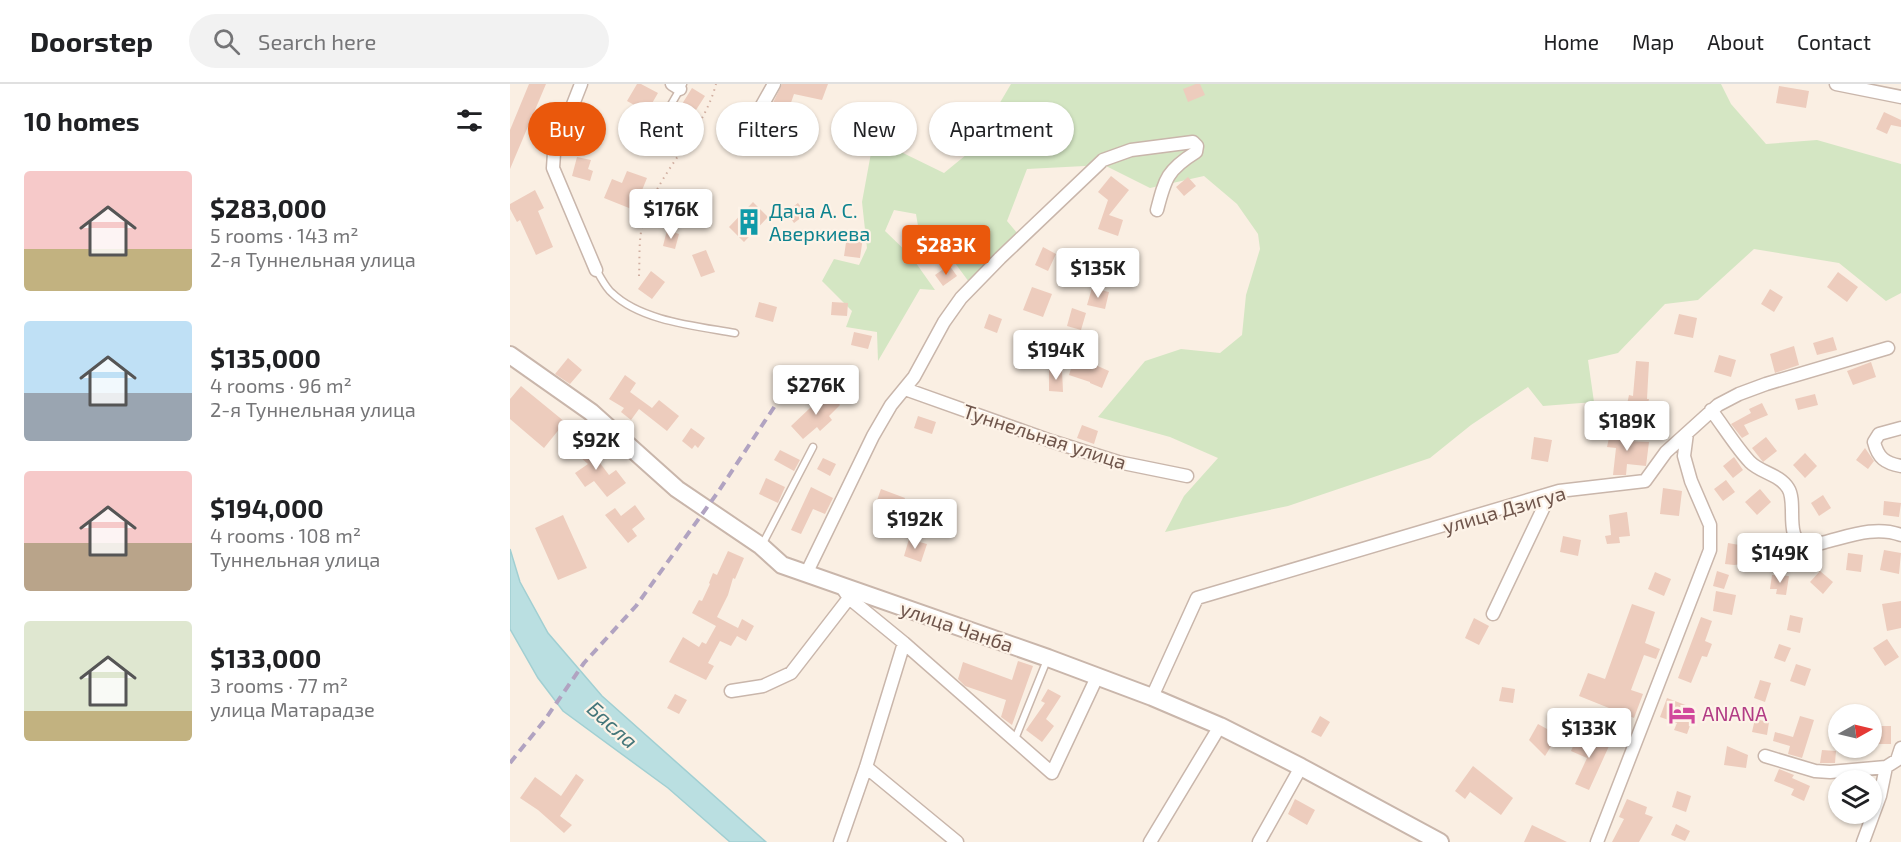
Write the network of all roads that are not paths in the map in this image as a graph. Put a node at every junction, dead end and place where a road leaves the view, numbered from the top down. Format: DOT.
graph roads {
  1 [pos="581,84"];
  2 [pos="774,84"];
  3 [pos="1836,84"];
  4 [pos="678,86"];
  5 [pos="1901,97"];
  6 [pos="670,102"];
  7 [pos="764,102"];
  8 [pos="1156,210"];
  9 [pos="596,270"];
  10 [pos="735,333"];
  11 [pos="1888,348"];
  12 [pos="510,355"];
  13 [pos="904,389"];
  14 [pos="1712,410"];
  15 [pos="1901,428"];
  16 [pos="1687,434"];
  17 [pos="813,447"];
  18 [pos="1901,466"];
  19 [pos="1187,476"];
  20 [pos="1550,494"];
  21 [pos="1901,535"];
  22 [pos="761,546"];
  23 [pos="807,572"];
  24 [pos="850,592"];
  25 [pos="1493,614"];
  26 [pos="904,643"];
  27 [pos="1048,658"];
  28 [pos="1097,677"];
  29 [pos="731,691"];
  30 [pos="1152,697"];
  31 [pos="1220,726"];
  32 [pos="1014,740"];
  33 [pos="1901,748"];
  34 [pos="1765,756"];
  35 [pos="866,767"];
  36 [pos="1301,767"];
  37 [pos="1886,767"];
  38 [pos="840,842"];
  39 [pos="957,842"];
  40 [pos="1150,842"];
  41 [pos="1259,842"];
  42 [pos="1440,842"];
  43 [pos="1597,842"];
  44 [pos="1863,842"];
  1 -- 9 [label="street"];
  2 -- 7 [label="street"];
  3 -- 5 [label="street"];
  4 -- 6 [label="lane"];
  8 -- 13 [label="street"];
  9 -- 10 [label="lane"];
  11 -- 14 [label="street, улица Дзигуа"];
  12 -- 22 [label="street, улица Чанба"];
  13 -- 19 [label="street, Туннельная улица"];
  13 -- 23 [label="street"];
  14 -- 16 [label="street, улица Дзигуа"];
  14 -- 21 [label="street"];
  15 -- 18 [label="street"];
  16 -- 20 [label="street, улица Дзигуа"];
  16 -- 43 [label="street"];
  17 -- 22 [label="lane"];
  20 -- 25 [label="street"];
  20 -- 30 [label="street, улица Дзигуа"];
  22 -- 23 [label="street, улица Чанба"];
  23 -- 24 [label="street, улица Чанба"];
  24 -- 26 [label="street"];
  24 -- 27 [label="street, улица Чанба"];
  24 -- 29 [label="street"];
  26 -- 32 [label="street"];
  26 -- 35 [label="street"];
  27 -- 28 [label="street, улица Чанба"];
  27 -- 32 [label="lane"];
  28 -- 30 [label="street, улица Чанба"];
  28 -- 32 [label="street"];
  30 -- 31 [label="street, улица Чанба"];
  31 -- 36 [label="street, улица Чанба"];
  31 -- 40 [label="street"];
  33 -- 37 [label="street"];
  34 -- 37 [label="street"];
  35 -- 38 [label="street"];
  35 -- 39 [label="street"];
  36 -- 41 [label="street"];
  36 -- 42 [label="street, улица Чанба"];
  37 -- 44 [label="street"];
}
